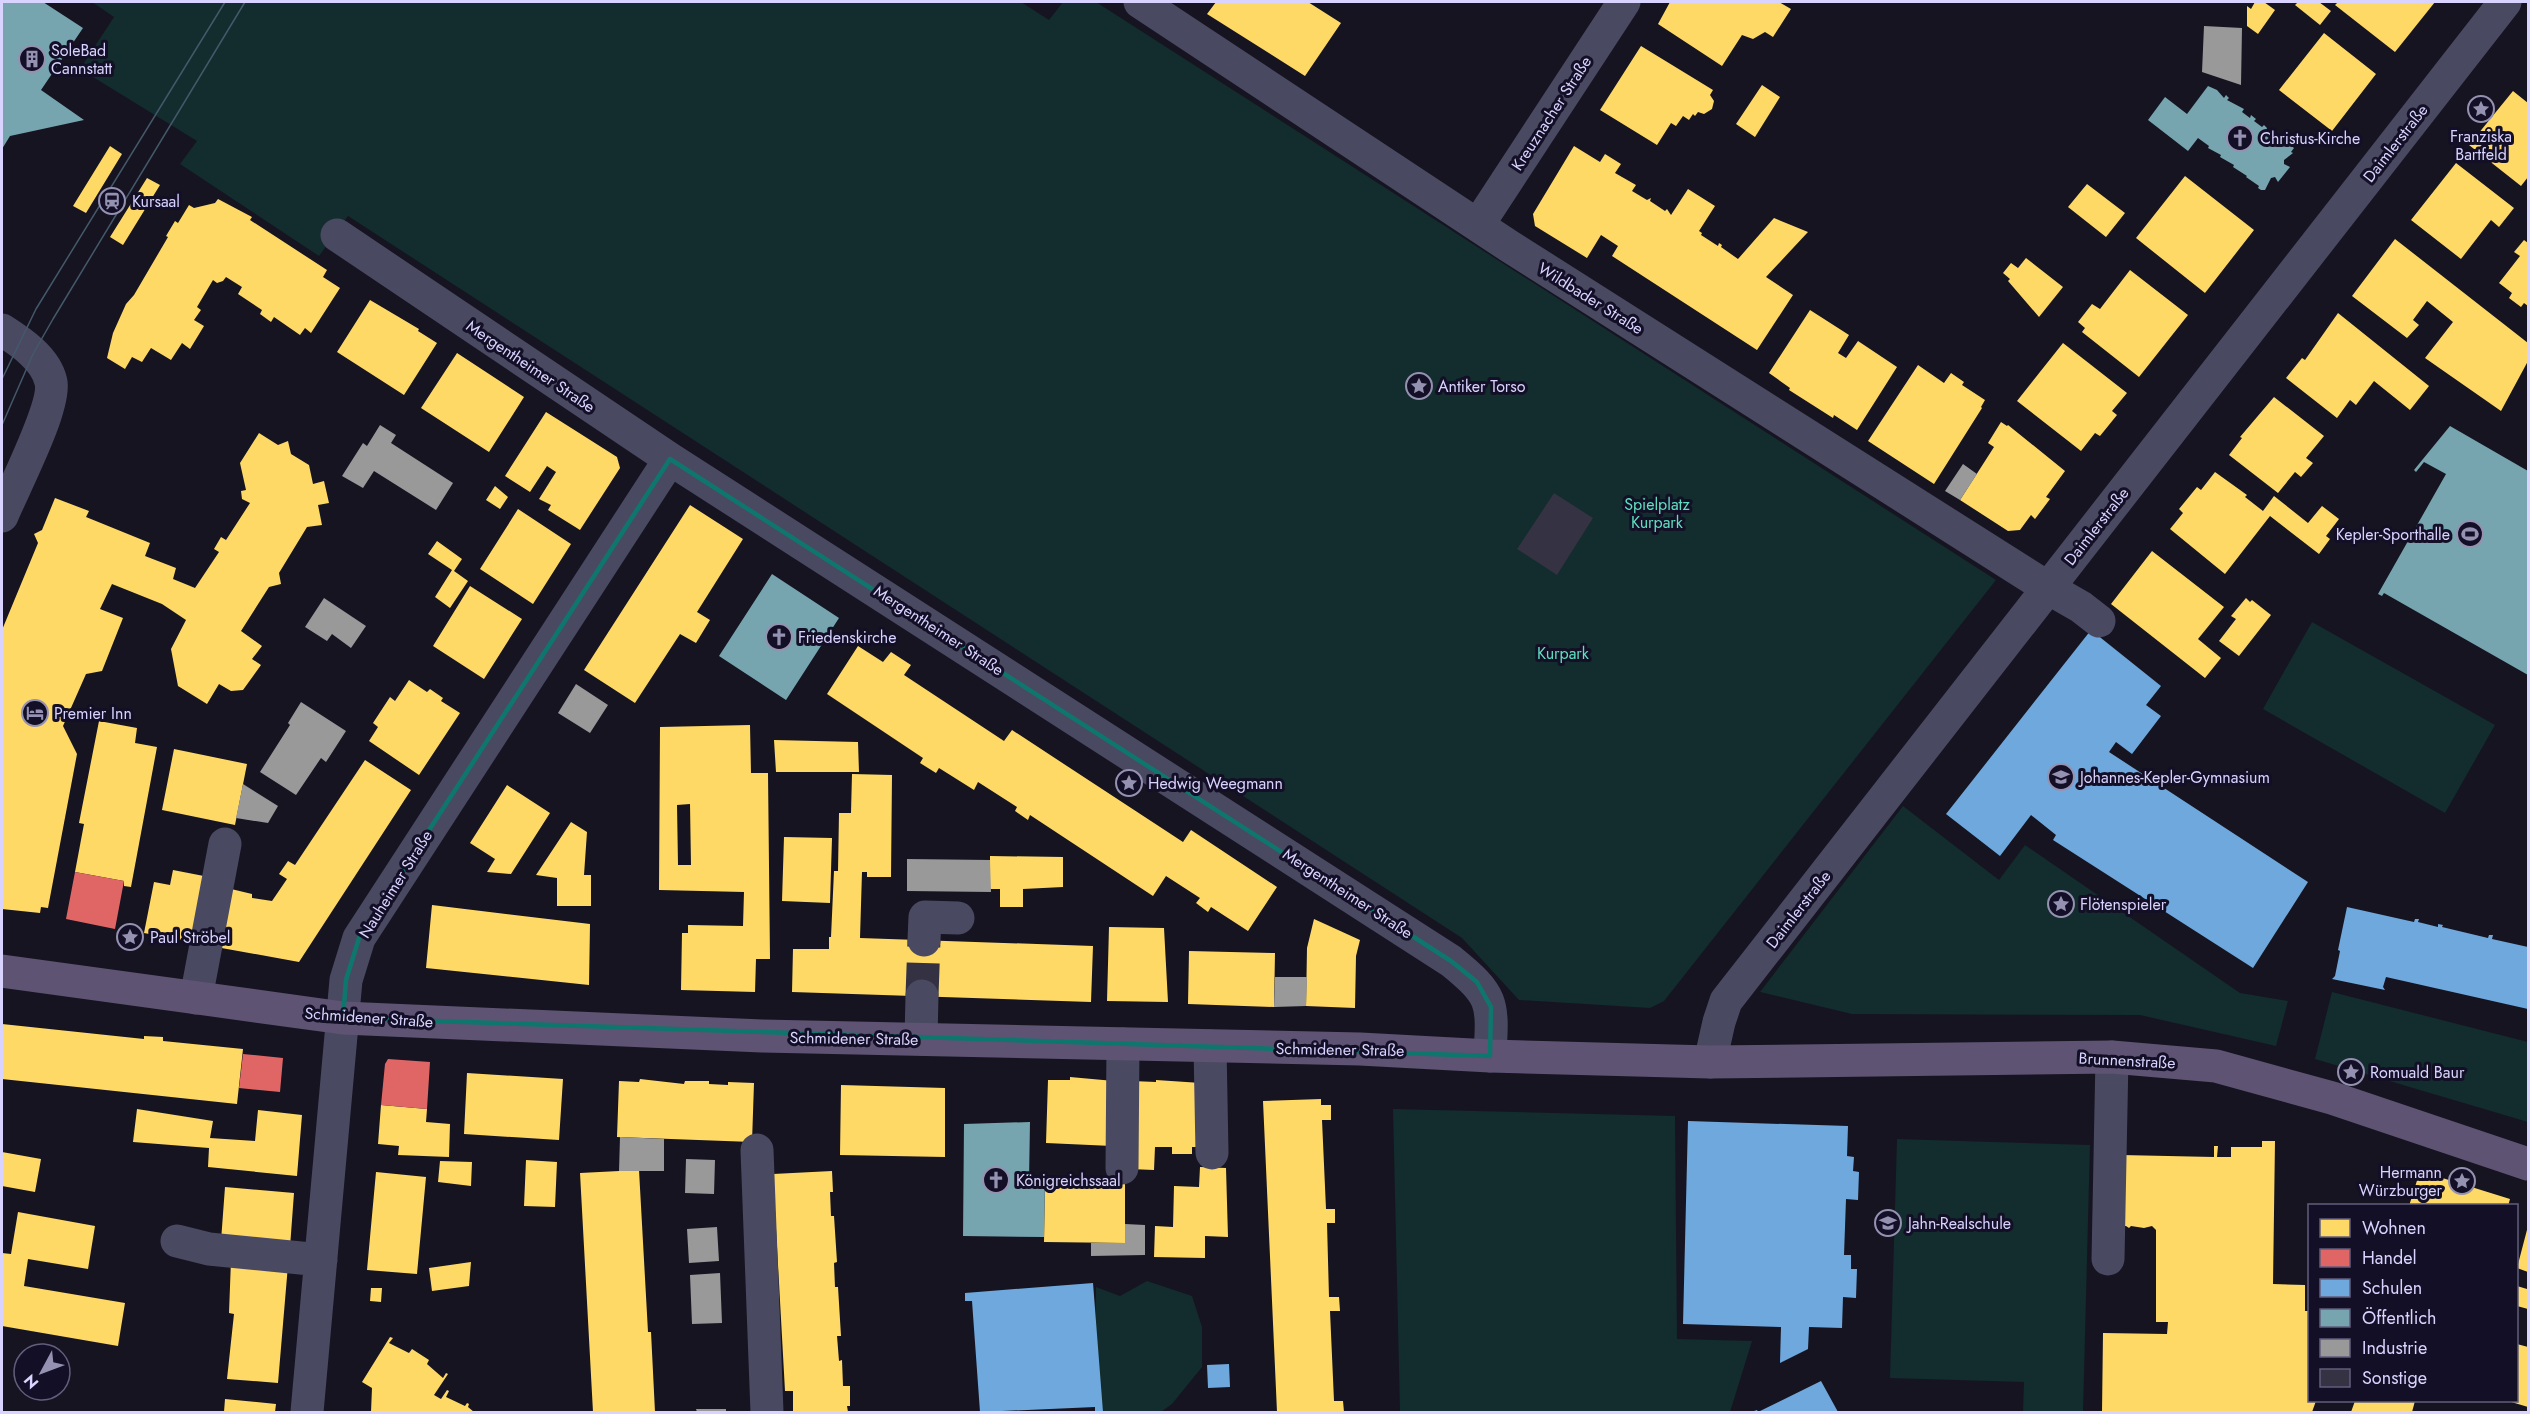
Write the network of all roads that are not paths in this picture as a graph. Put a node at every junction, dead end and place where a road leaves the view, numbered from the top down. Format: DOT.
graph roads {
  1 [pos="1140,2"];
  2 [pos="1624,2"];
  3 [pos="2505,2"];
  4 [pos="1478,225"];
  5 [pos="337,236"];
  6 [pos="2,330"];
  7 [pos="670,459"];
  8 [pos="2,516"];
  9 [pos="2048,588"];
  10 [pos="2099,621"];
  11 [pos="225,844"];
  12 [pos="958,918"];
  13 [pos="915,924"];
  14 [pos="2,971"];
  15 [pos="922,996"];
  16 [pos="196,998"];
  17 [pos="343,1018"];
  18 [pos="921,1040"];
  19 [pos="1123,1044"];
  20 [pos="1210,1046"];
  21 [pos="1490,1056"];
  22 [pos="2112,1057"];
  23 [pos="1710,1062"];
  24 [pos="757,1150"];
  25 [pos="1212,1153"];
  26 [pos="2529,1164"];
  27 [pos="1122,1168"];
  28 [pos="177,1241"];
  29 [pos="2108,1259"];
  30 [pos="321,1260"];
  31 [pos="307,1413"];
  32 [pos="767,1413"];
  1 -- 4 [label="street, Wildbader Straße"];
  2 -- 4 [label="street, Kreuznacher Straße"];
  3 -- 9 [label="street, Daimlerstraße"];
  4 -- 9 [label="street, Wildbader Straße"];
  5 -- 7 [label="street, Mergentheimer Straße"];
  6 -- 8 [label="street"];
  7 -- 17 [label="street, Nauheimer Straße"];
  7 -- 21 [label="street, Mergentheimer Straße"];
  9 -- 10 [label="street, Wildbader Straße"];
  9 -- 23 [label="street, Daimlerstraße"];
  11 -- 16 [label="street"];
  12 -- 13 [label="street"];
  14 -- 16 [label="main road, Schmidener Straße"];
  15 -- 18 [label="street"];
  16 -- 17 [label="main road, Schmidener Straße"];
  17 -- 18 [label="main road, Schmidener Straße"];
  17 -- 30 [label="street, Nauheimer Straße"];
  18 -- 19 [label="main road, Schmidener Straße"];
  19 -- 20 [label="main road, Schmidener Straße"];
  19 -- 27 [label="street"];
  20 -- 21 [label="main road, Schmidener Straße"];
  20 -- 25 [label="street"];
  21 -- 23 [label="main road, Schmidener Straße"];
  22 -- 23 [label="main road, Brunnenstraße"];
  22 -- 26 [label="main road, Brunnenstraße"];
  22 -- 29 [label="street"];
  24 -- 32 [label="street"];
  28 -- 30 [label="street"];
  30 -- 31 [label="street, Nauheimer Straße"];
}
